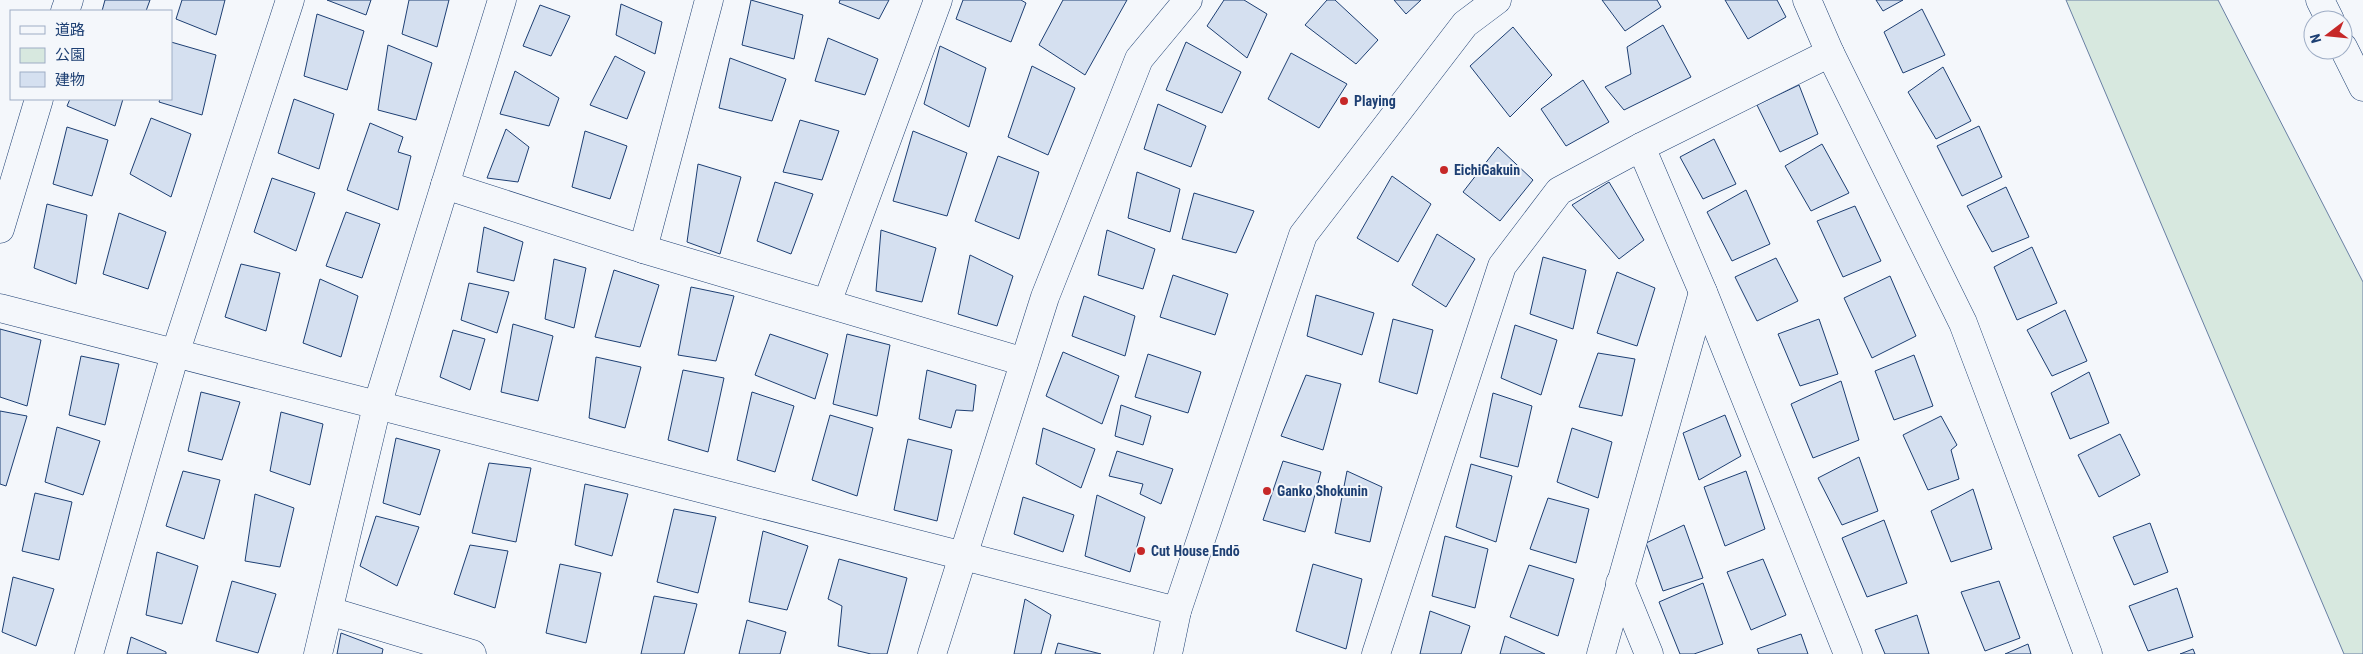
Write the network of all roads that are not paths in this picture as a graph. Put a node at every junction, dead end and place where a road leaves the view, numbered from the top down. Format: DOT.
graph roads {
  1 [pos="290,0"];
  2 [pos="502,0"];
  3 [pos="708,0"];
  4 [pos="938,0"];
  5 [pos="1188,0"];
  6 [pos="1497,0"];
  7 [pos="1807,0"];
  8 [pos="1830,54"];
  9 [pos="2350,60"];
  10 [pos="2363,87"];
  11 [pos="39,100"];
  12 [pos="1641,147"];
  13 [pos="445,185"];
  14 [pos="0,228"];
  15 [pos="643,248"];
  16 [pos="1703,292"];
  17 [pos="827,303"];
  18 [pos="0,308"];
  19 [pos="175,354"];
  20 [pos="1024,362"];
  21 [pos="377,406"];
  22 [pos="962,557"];
  23 [pos="1620,583"];
  24 [pos="329,611"];
  25 [pos="1177,611"];
  26 [pos="89,654"];
  27 [pos="318,654"];
  28 [pos="472,654"];
  29 [pos="932,654"];
  30 [pos="1168,654"];
  31 [pos="1376,654"];
  32 [pos="1601,654"];
  33 [pos="1649,654"];
  34 [pos="1848,654"];
  35 [pos="2088,654"];
  1 -- 19 [label="main road"];
  2 -- 13 [label="main road"];
  3 -- 15 [label="main road"];
  4 -- 17 [label="main road"];
  5 -- 20 [label="main road"];
  6 -- 25 [label="main road"];
  7 -- 8 [label="main road"];
  8 -- 12 [label="main road"];
  8 -- 35 [label="main road"];
  9 -- 10 [label="main road"];
  11 -- 14 [label="main road"];
  12 -- 16 [label="main road"];
  12 -- 31 [label="main road"];
  13 -- 15 [label="main road"];
  13 -- 21 [label="main road"];
  15 -- 17 [label="main road"];
  16 -- 23 [label="main road"];
  16 -- 34 [label="main road"];
  17 -- 20 [label="main road"];
  18 -- 19 [label="main road"];
  19 -- 21 [label="main road"];
  19 -- 26 [label="main road"];
  20 -- 22 [label="main road"];
  21 -- 22 [label="main road"];
  21 -- 24 [label="main road"];
  22 -- 25 [label="main road"];
  22 -- 29 [label="main road"];
  23 -- 32 [label="main road"];
  23 -- 33 [label="main road"];
  24 -- 27 [label="main road"];
  24 -- 28 [label="main road"];
  25 -- 30 [label="main road"];
}
